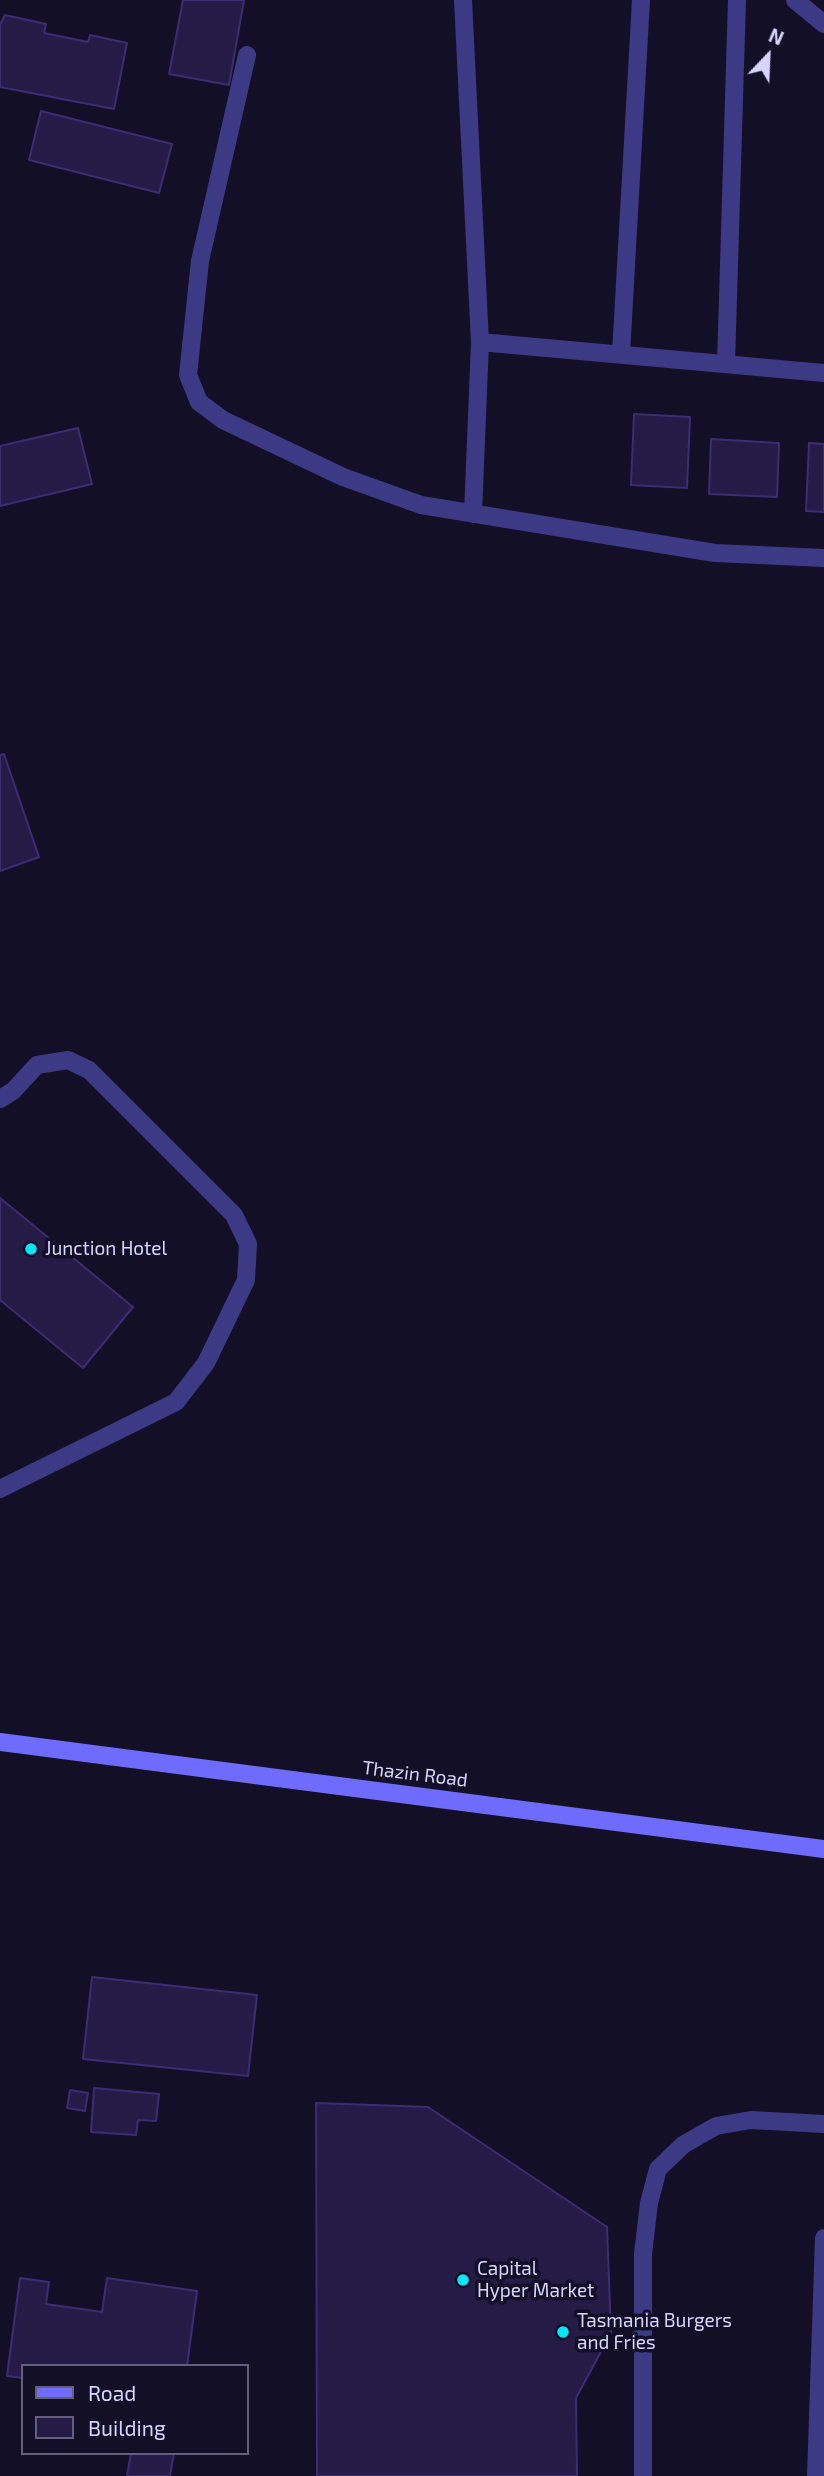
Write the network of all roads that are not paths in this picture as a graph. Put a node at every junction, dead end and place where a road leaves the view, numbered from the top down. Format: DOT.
graph roads {
  1 [pos="463,0"];
  2 [pos="641,0"];
  3 [pos="737,0"];
  4 [pos="795,0"];
  5 [pos="824,24"];
  6 [pos="247,55"];
  7 [pos="480,342"];
  8 [pos="621,354"];
  9 [pos="726,364"];
  10 [pos="824,373"];
  11 [pos="473,514"];
  12 [pos="824,558"];
  13 [pos="0,1099"];
  14 [pos="0,1489"];
  15 [pos="0,1742"];
  16 [pos="824,1849"];
  17 [pos="824,2124"];
  18 [pos="824,2238"];
  19 [pos="643,2476"];
  20 [pos="816,2476"];
  1 -- 7 [label="lane"];
  2 -- 8 [label="lane"];
  3 -- 9 [label="lane"];
  4 -- 5 [label="lane"];
  6 -- 11 [label="lane"];
  7 -- 8 [label="lane"];
  7 -- 11 [label="lane"];
  8 -- 9 [label="lane"];
  9 -- 10 [label="lane"];
  11 -- 12 [label="lane"];
  13 -- 14 [label="lane"];
  15 -- 16 [label="main road, Thazin Road"];
  17 -- 19 [label="lane"];
  18 -- 20 [label="lane"];
}
